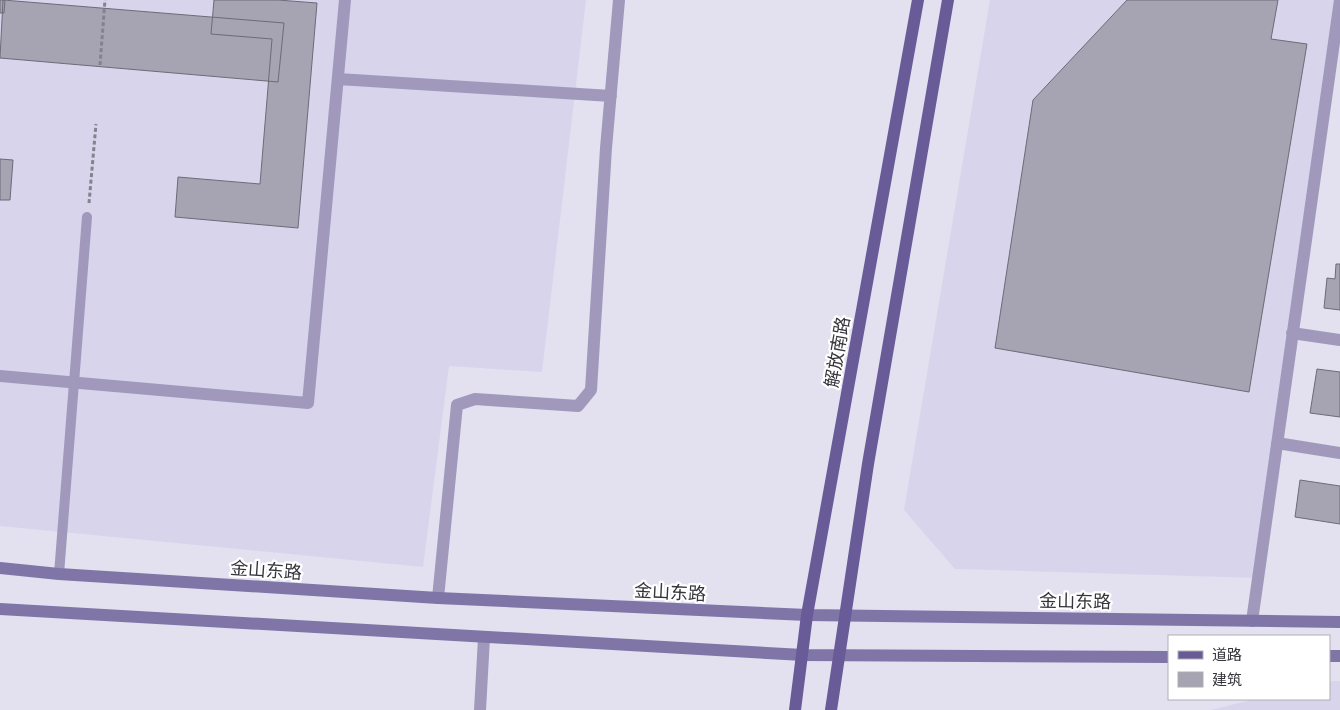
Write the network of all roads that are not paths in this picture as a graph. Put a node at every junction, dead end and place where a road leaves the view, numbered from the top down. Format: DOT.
graph roads {
  1 [pos="345,0"];
  2 [pos="619,0"];
  3 [pos="918,0"];
  4 [pos="948,0"];
  5 [pos="1340,0"];
  6 [pos="1336,50"];
  7 [pos="338,78"];
  8 [pos="611,96"];
  9 [pos="87,217"];
  10 [pos="1292,333"];
  11 [pos="1340,340"];
  12 [pos="0,376"];
  13 [pos="74,383"];
  14 [pos="1277,442"];
  15 [pos="1340,453"];
  16 [pos="0,568"];
  17 [pos="59,574"];
  18 [pos="438,598"];
  19 [pos="0,609"];
  20 [pos="807,616"];
  21 [pos="844,616"];
  22 [pos="1252,621"];
  23 [pos="1340,622"];
  24 [pos="484,638"];
  25 [pos="802,655"];
  26 [pos="1168,656"];
  27 [pos="838,657"];
  28 [pos="480,710"];
  29 [pos="795,710"];
  30 [pos="831,710"];
  1 -- 7 [label="street"];
  2 -- 8 [label="street"];
  3 -- 20 [label="main road, 解放南路"];
  4 -- 21 [label="main road"];
  5 -- 6 [label="street"];
  6 -- 10 [label="street"];
  7 -- 8 [label="street"];
  7 -- 13 [label="street"];
  8 -- 18 [label="street"];
  9 -- 13 [label="lane"];
  10 -- 11 [label="street"];
  10 -- 14 [label="street"];
  12 -- 13 [label="street"];
  13 -- 17 [label="lane"];
  14 -- 15 [label="street"];
  14 -- 22 [label="street"];
  16 -- 17 [label="main road, 金山东路"];
  17 -- 18 [label="main road, 金山东路"];
  18 -- 20 [label="main road, 金山东路"];
  19 -- 24 [label="main road"];
  20 -- 21 [label="main road, 金山东路"];
  20 -- 25 [label="main road, 解放南路"];
  21 -- 23 [label="main road, 金山东路"];
  21 -- 27 [label="main road"];
  24 -- 25 [label="main road"];
  24 -- 28 [label="street"];
  25 -- 27 [label="main road"];
  25 -- 29 [label="main road, 解放南路"];
  26 -- 27 [label="main road"];
  27 -- 30 [label="main road"];
}
